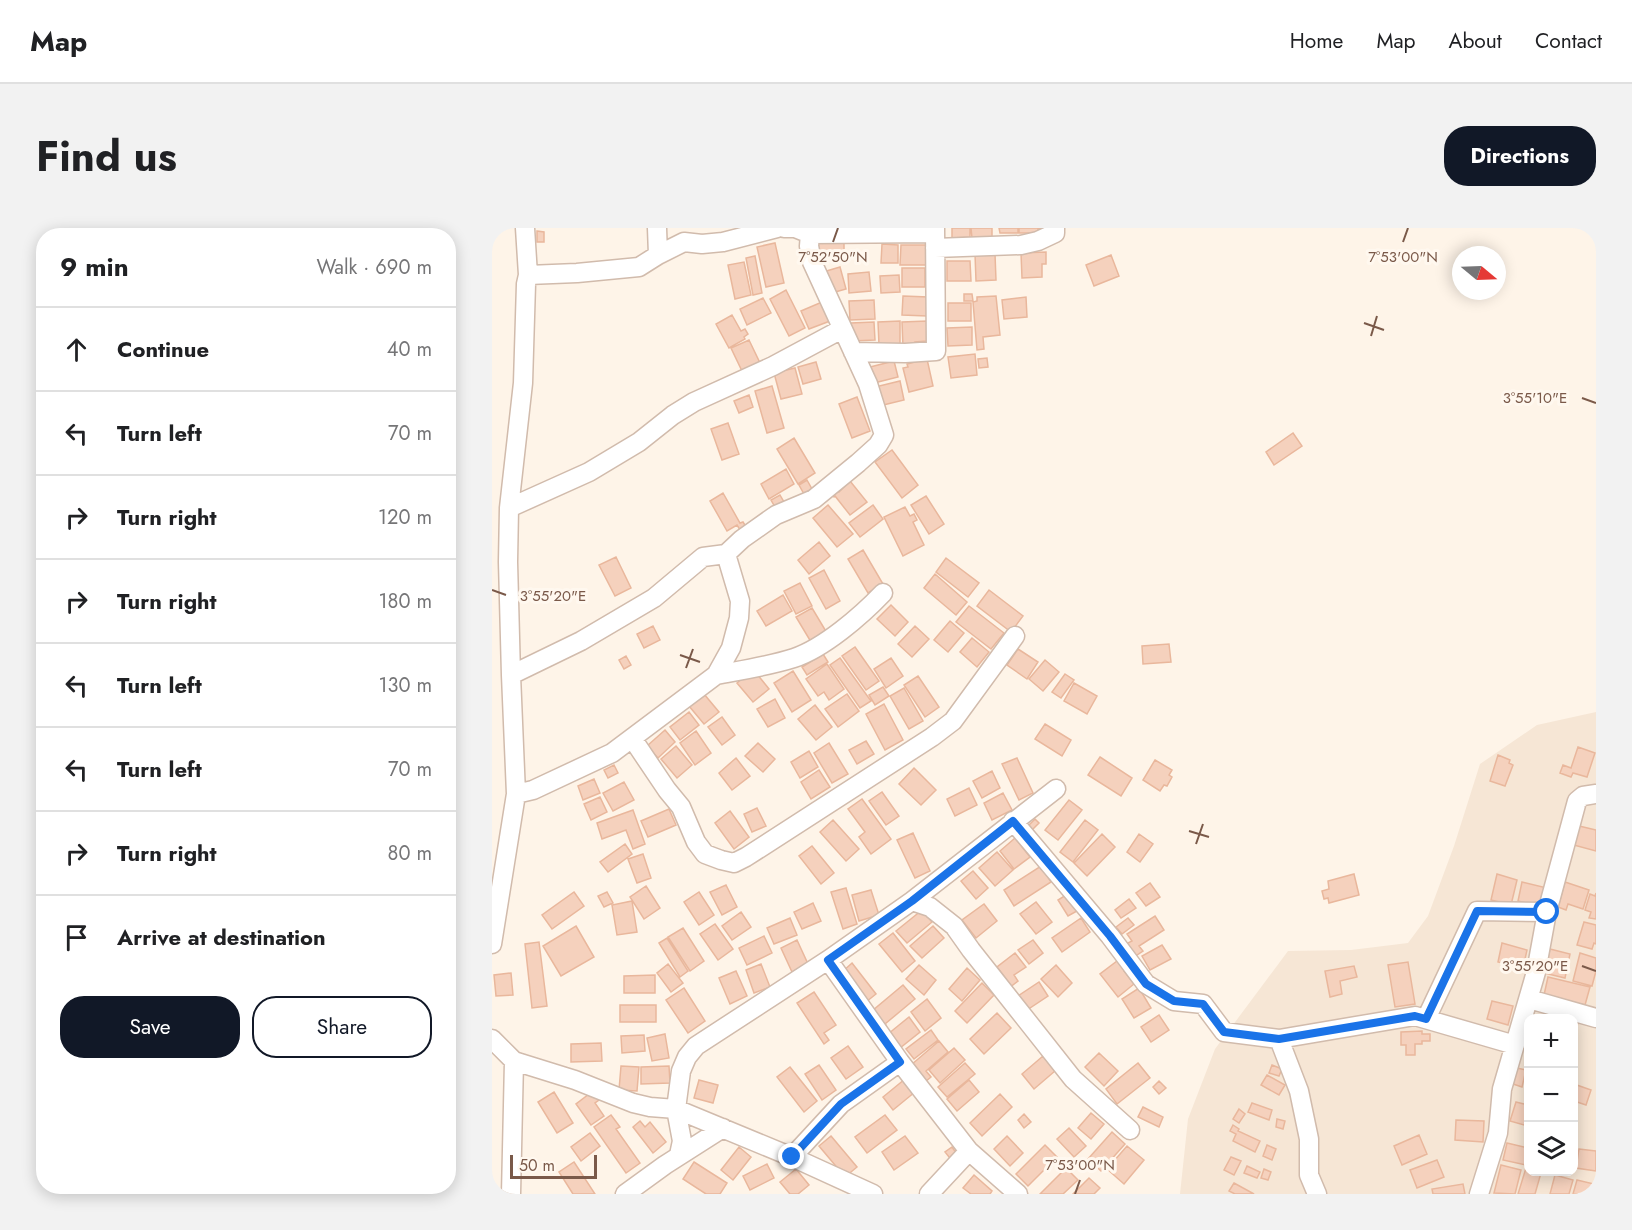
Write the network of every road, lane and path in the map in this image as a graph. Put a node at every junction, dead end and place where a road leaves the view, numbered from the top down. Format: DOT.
graph roads {
  1 [pos="525,228"];
  2 [pos="657,228"];
  3 [pos="777,228"];
  4 [pos="784,228"];
  5 [pos="1055,228"];
  6 [pos="810,234"];
  7 [pos="935,236"];
  8 [pos="658,255"];
  9 [pos="528,275"];
  10 [pos="842,329"];
  11 [pos="853,352"];
  12 [pos="509,508"];
  13 [pos="726,554"];
  14 [pos="883,593"];
  15 [pos="1015,636"];
  16 [pos="511,675"];
  17 [pos="716,675"];
  18 [pos="632,738"];
  19 [pos="1056,789"];
  20 [pos="516,794"];
  21 [pos="1596,794"];
  22 [pos="1013,821"];
  23 [pos="912,901"];
  24 [pos="1547,912"];
  25 [pos="492,944"];
  26 [pos="828,960"];
  27 [pos="1529,999"];
  28 [pos="1596,1018"];
  29 [pos="1426,1019"];
  30 [pos="492,1039"];
  31 [pos="1279,1039"];
  32 [pos="1515,1045"];
  33 [pos="514,1061"];
  34 [pos="900,1062"];
  35 [pos="676,1109"];
  36 [pos="723,1128"];
  37 [pos="1130,1130"];
  38 [pos="969,1151"];
  39 [pos="680,1155"];
  40 [pos="792,1157"];
  41 [pos="511,1194"];
  42 [pos="625,1194"];
  43 [pos="873,1194"];
  44 [pos="929,1194"];
  45 [pos="1018,1194"];
  46 [pos="1317,1194"];
  47 [pos="1479,1194"];
  1 -- 9 [label="street"];
  2 -- 8 [label="street"];
  3 -- 8 [label="street"];
  4 -- 6 [label="street"];
  5 -- 7 [label="street"];
  6 -- 7 [label="street"];
  6 -- 10 [label="street"];
  7 -- 11 [label="street"];
  8 -- 9 [label="street"];
  9 -- 12 [label="street"];
  10 -- 11 [label="street"];
  10 -- 12 [label="street"];
  11 -- 13 [label="street"];
  12 -- 16 [label="street"];
  13 -- 16 [label="street"];
  13 -- 17 [label="street"];
  14 -- 17 [label="street"];
  15 -- 18 [label="street"];
  16 -- 20 [label="street"];
  17 -- 18 [label="street"];
  18 -- 20 [label="street"];
  19 -- 22 [label="street"];
  20 -- 25 [label="street"];
  21 -- 24 [label="street"];
  22 -- 23 [label="street"];
  22 -- 31 [label="street"];
  23 -- 26 [label="street"];
  23 -- 37 [label="street"];
  24 -- 27 [label="street"];
  24 -- 29 [label="street"];
  26 -- 34 [label="street"];
  26 -- 35 [label="street"];
  27 -- 28 [label="street"];
  27 -- 32 [label="street"];
  29 -- 31 [label="street"];
  29 -- 32 [label="street"];
  30 -- 33 [label="street"];
  31 -- 46 [label="street"];
  32 -- 47 [label="street"];
  33 -- 35 [label="street"];
  33 -- 41 [label="street"];
  34 -- 38 [label="street"];
  34 -- 40 [label="street"];
  35 -- 36 [label="street"];
  35 -- 39 [label="street"];
  36 -- 39 [label="street"];
  36 -- 40 [label="street"];
  38 -- 44 [label="street"];
  38 -- 45 [label="street"];
  39 -- 42 [label="street"];
  40 -- 43 [label="street"];
}
